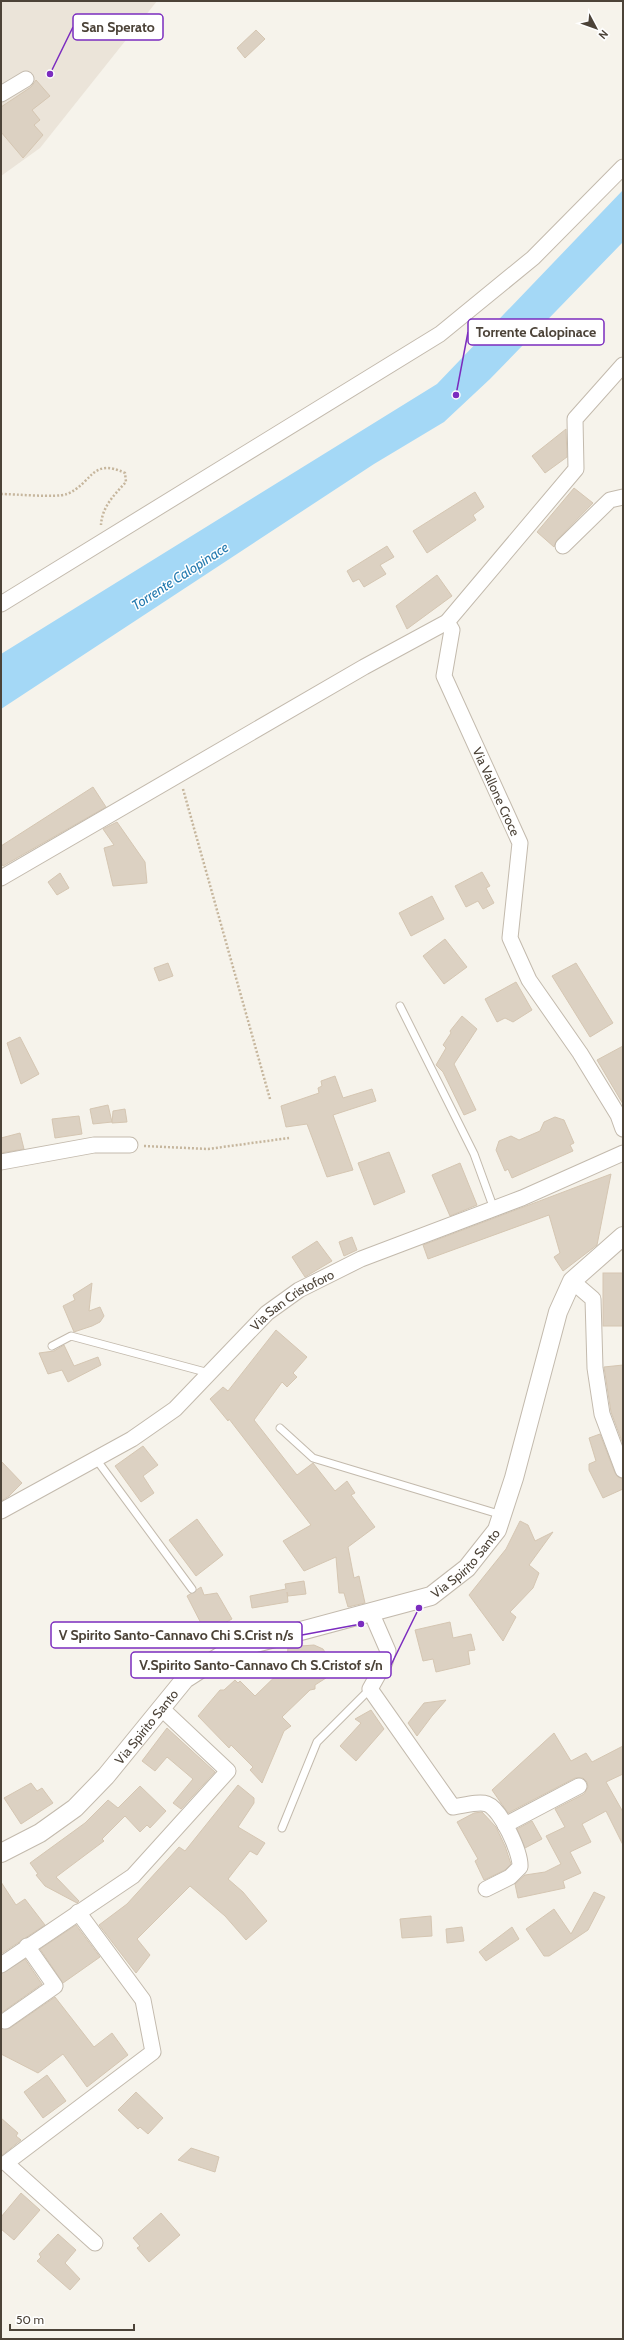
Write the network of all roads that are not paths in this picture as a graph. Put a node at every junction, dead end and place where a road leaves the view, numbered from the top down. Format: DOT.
graph roads {
  1 [pos="26,79"];
  2 [pos="1,94"];
  3 [pos="623,167"];
  4 [pos="623,365"];
  5 [pos="623,497"];
  6 [pos="563,546"];
  7 [pos="1,604"];
  8 [pos="447,622"];
  9 [pos="1,878"];
  10 [pos="400,1006"];
  11 [pos="623,1129"];
  12 [pos="130,1145"];
  13 [pos="623,1153"];
  14 [pos="1,1162"];
  15 [pos="494,1209"];
  16 [pos="623,1236"];
  17 [pos="572,1281"];
  18 [pos="52,1346"];
  19 [pos="210,1373"];
  20 [pos="280,1428"];
  21 [pos="96,1459"];
  22 [pos="623,1470"];
  23 [pos="1,1511"];
  24 [pos="502,1515"];
  25 [pos="192,1589"];
  26 [pos="372,1612"];
  27 [pos="370,1689"];
  28 [pos="161,1708"];
  29 [pos="579,1786"];
  30 [pos="505,1825"];
  31 [pos="282,1828"];
  32 [pos="1,1853"];
  33 [pos="486,1889"];
  34 [pos="78,1912"];
  35 [pos="27,1946"];
  36 [pos="1,1965"];
  37 [pos="6,2021"];
  38 [pos="95,2243"];
  1 -- 2 [label="street"];
  3 -- 7 [label="street"];
  4 -- 8 [label="street"];
  5 -- 6 [label="street"];
  8 -- 9 [label="street"];
  8 -- 11 [label="street, Via Vallone Croce"];
  10 -- 15 [label="lane"];
  12 -- 14 [label="street"];
  13 -- 15 [label="street, Via San Cristoforo"];
  15 -- 19 [label="street, Via San Cristoforo"];
  16 -- 17 [label="street, Via Spirito Santo"];
  17 -- 22 [label="street"];
  17 -- 24 [label="street, Via Spirito Santo"];
  18 -- 19 [label="lane"];
  19 -- 21 [label="street, Via San Cristoforo"];
  20 -- 24 [label="lane"];
  21 -- 23 [label="street, Via San Cristoforo"];
  21 -- 25 [label="lane"];
  24 -- 26 [label="street, Via Spirito Santo"];
  26 -- 27 [label="street"];
  26 -- 28 [label="street, Via Spirito Santo"];
  27 -- 30 [label="street"];
  27 -- 31 [label="lane"];
  28 -- 32 [label="street, Via Spirito Santo"];
  28 -- 34 [label="street"];
  29 -- 30 [label="street"];
  30 -- 33 [label="street"];
  34 -- 35 [label="street"];
  34 -- 38 [label="street"];
  35 -- 36 [label="street"];
  35 -- 37 [label="street"];
}
